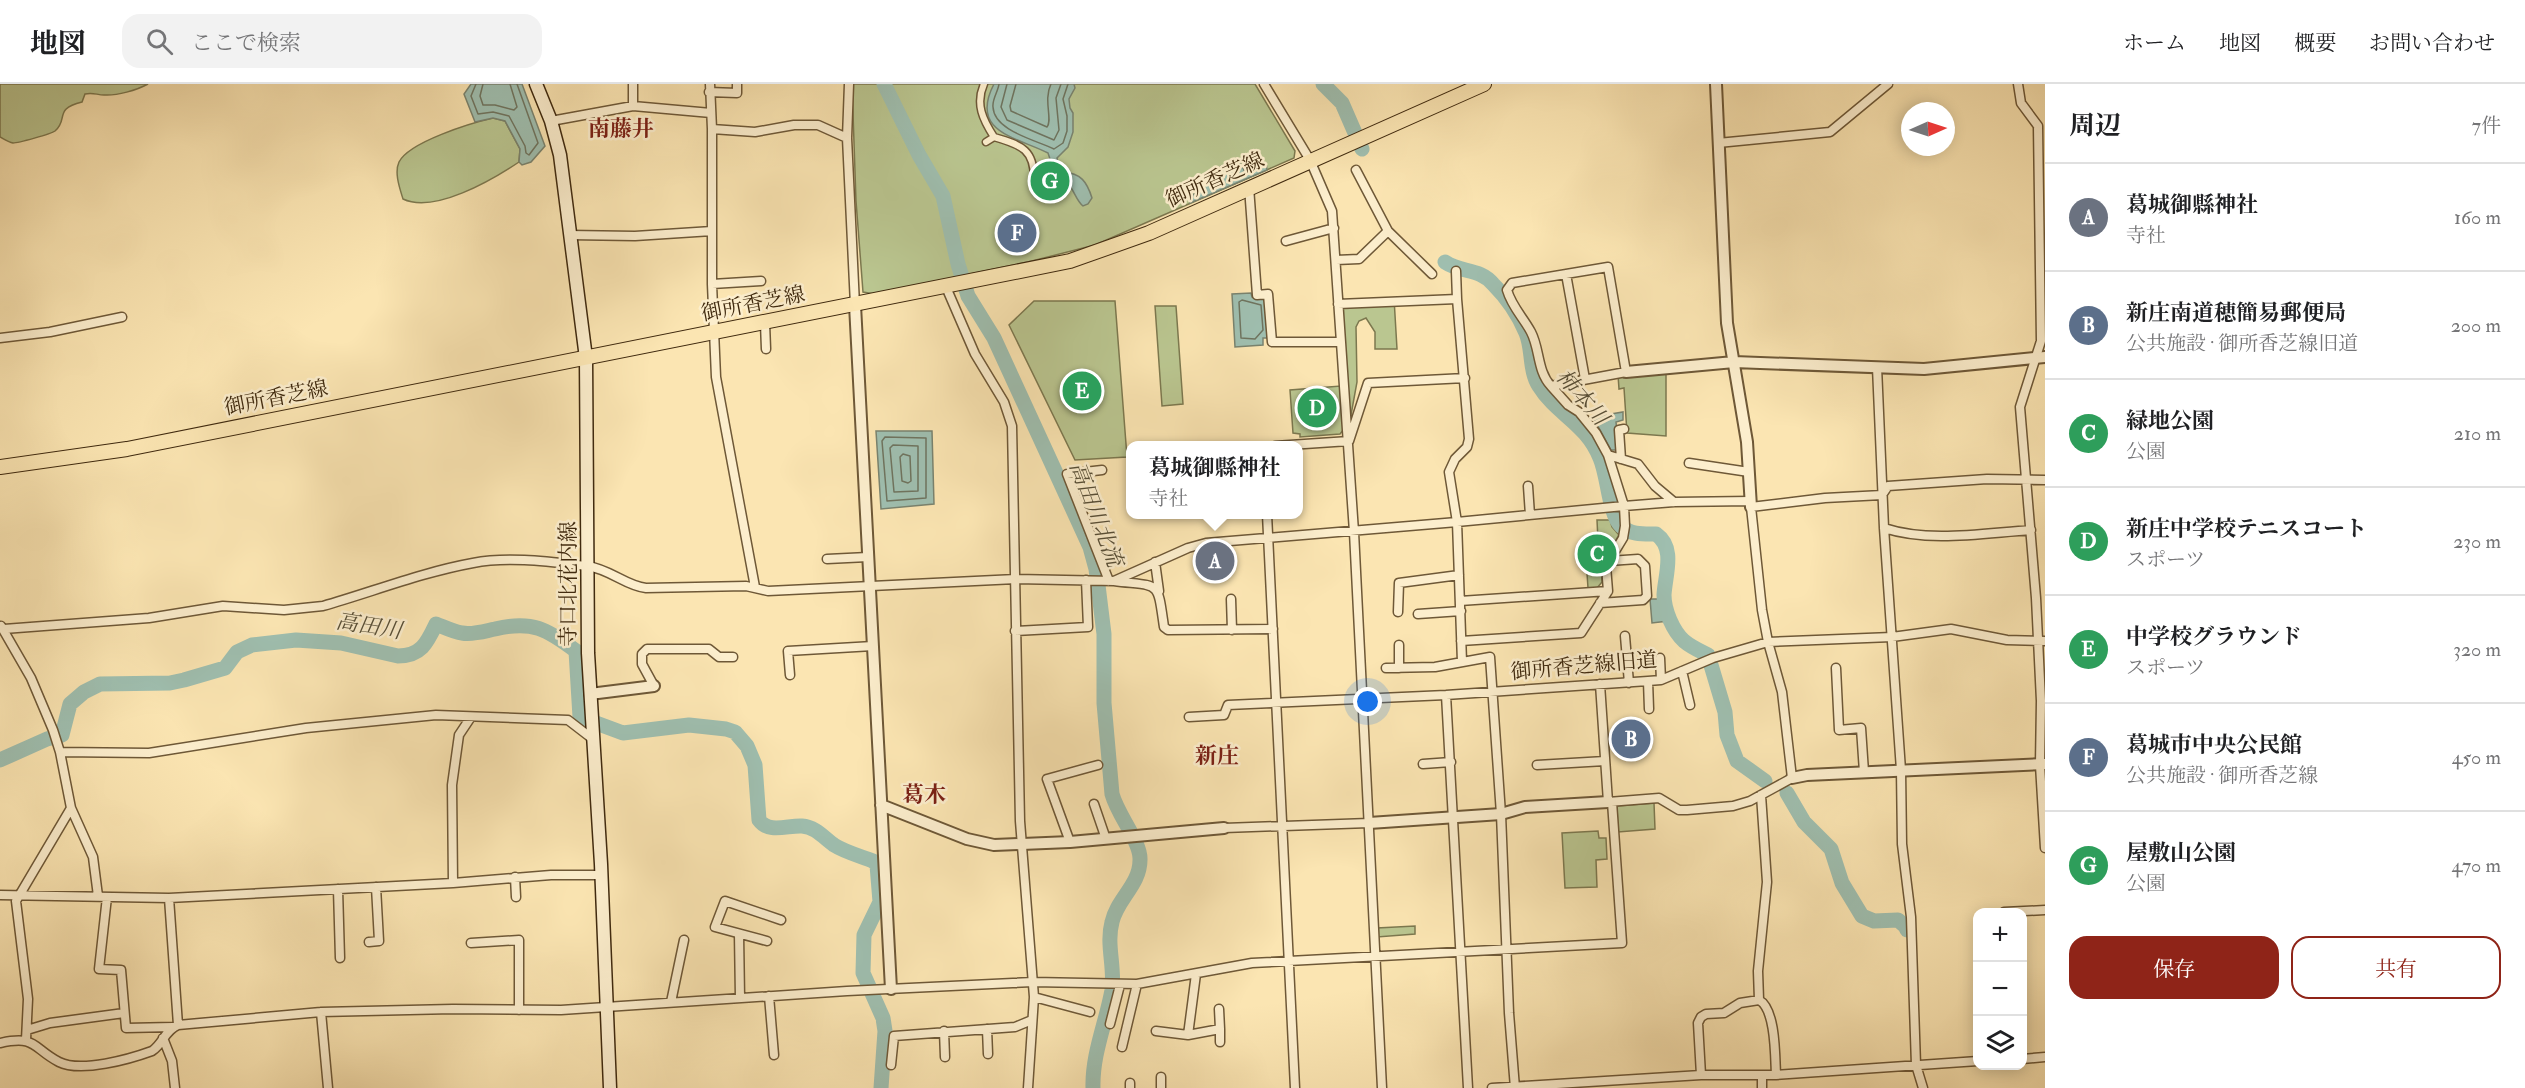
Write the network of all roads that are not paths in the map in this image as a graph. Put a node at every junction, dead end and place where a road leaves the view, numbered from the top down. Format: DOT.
graph roads {
  1 [pos="536,84"];
  2 [pos="633,84"];
  3 [pos="737,84"];
  4 [pos="849,84"];
  5 [pos="984,84"];
  6 [pos="1263,84"];
  7 [pos="1484,84"];
  8 [pos="1716,84"];
  9 [pos="1888,84"];
  10 [pos="2018,84"];
  11 [pos="710,88"];
  12 [pos="633,106"];
  13 [pos="711,113"];
  14 [pos="551,121"];
  15 [pos="712,129"];
  16 [pos="994,137"];
  17 [pos="847,138"];
  18 [pos="986,142"];
  19 [pos="1718,144"];
  20 [pos="1310,160"];
  21 [pos="1356,170"];
  22 [pos="1034,181"];
  23 [pos="1249,187"];
  24 [pos="2042,195"];
  25 [pos="1334,228"];
  26 [pos="712,231"];
  27 [pos="1388,231"];
  28 [pos="570,235"];
  29 [pos="1286,241"];
  30 [pos="1336,260"];
  31 [pos="1456,271"];
  32 [pos="1432,274"];
  33 [pos="1566,274"];
  34 [pos="761,282"];
  35 [pos="712,284"];
  36 [pos="959,284"];
  37 [pos="1457,299"];
  38 [pos="1338,304"];
  39 [pos="855,305"];
  40 [pos="122,317"];
  41 [pos="765,323"];
  42 [pos="714,333"];
  43 [pos="0,339"];
  44 [pos="1340,342"];
  45 [pos="766,349"];
  46 [pos="2040,357"];
  47 [pos="586,358"];
  48 [pos="1734,362"];
  49 [pos="1877,367"];
  50 [pos="1626,372"];
  51 [pos="1465,378"];
  52 [pos="1585,379"];
  53 [pos="1551,386"];
  54 [pos="1624,429"];
  55 [pos="1349,441"];
  56 [pos="1303,444"];
  57 [pos="1608,455"];
  58 [pos="1621,459"];
  59 [pos="1689,463"];
  60 [pos="0,467"];
  61 [pos="1102,470"];
  62 [pos="1749,472"];
  63 [pos="2045,480"];
  64 [pos="2025,481"];
  65 [pos="1528,486"];
  66 [pos="1882,495"];
  67 [pos="1674,502"];
  68 [pos="1751,504"];
  69 [pos="1621,506"];
  70 [pos="1530,515"];
  71 [pos="1267,519"];
  72 [pos="1457,522"];
  73 [pos="1884,528"];
  74 [pos="2031,530"];
  75 [pos="1354,532"];
  76 [pos="1269,539"];
  77 [pos="868,557"];
  78 [pos="827,559"];
  79 [pos="1609,561"];
  80 [pos="1155,562"];
  81 [pos="589,566"];
  82 [pos="1459,575"];
  83 [pos="1016,579"];
  84 [pos="1086,580"];
  85 [pos="1109,581"];
  86 [pos="870,585"];
  87 [pos="755,587"];
  88 [pos="1608,591"];
  89 [pos="1159,592"];
  90 [pos="1231,599"];
  91 [pos="1460,601"];
  92 [pos="1600,603"];
  93 [pos="1461,611"];
  94 [pos="1398,612"];
  95 [pos="1418,614"];
  96 [pos="2,627"];
  97 [pos="1274,629"];
  98 [pos="1232,630"];
  99 [pos="1015,631"];
  100 [pos="1625,636"];
  101 [pos="1892,637"];
  102 [pos="1461,641"];
  103 [pos="1768,642"];
  104 [pos="2042,642"];
  105 [pos="1400,645"];
  106 [pos="873,646"];
  107 [pos="733,657"];
  108 [pos="1660,658"];
  109 [pos="1462,662"];
  110 [pos="1386,668"];
  111 [pos="1399,668"];
  112 [pos="1836,668"];
  113 [pos="1682,671"];
  114 [pos="790,675"];
  115 [pos="1661,680"];
  116 [pos="1648,681"];
  117 [pos="1629,683"];
  118 [pos="1600,684"];
  119 [pos="654,686"];
  120 [pos="1492,691"];
  121 [pos="590,694"];
  122 [pos="1446,695"];
  123 [pos="1361,699"];
  124 [pos="1277,703"];
  125 [pos="1690,705"];
  126 [pos="1649,710"];
  127 [pos="471,717"];
  128 [pos="1189,717"];
  129 [pos="594,734"];
  130 [pos="60,752"];
  131 [pos="1605,761"];
  132 [pos="1450,762"];
  133 [pos="1423,764"];
  134 [pos="1098,765"];
  135 [pos="1537,765"];
  136 [pos="2042,765"];
  137 [pos="1901,770"];
  138 [pos="1864,772"];
  139 [pos="1792,778"];
  140 [pos="1761,795"];
  141 [pos="1610,802"];
  142 [pos="1094,804"];
  143 [pos="881,805"];
  144 [pos="71,808"];
  145 [pos="1501,814"];
  146 [pos="1453,818"];
  147 [pos="1369,823"];
  148 [pos="1283,825"];
  149 [pos="1224,828"];
  150 [pos="1106,839"];
  151 [pos="1070,842"];
  152 [pos="1022,844"];
  153 [pos="2045,848"];
  154 [pos="601,875"];
  155 [pos="515,877"];
  156 [pos="453,883"];
  157 [pos="376,887"];
  158 [pos="338,889"];
  159 [pos="21,894"];
  160 [pos="0,895"];
  161 [pos="102,896"];
  162 [pos="516,897"];
  163 [pos="169,898"];
  164 [pos="2045,910"];
  165 [pos="2027,911"];
  166 [pos="781,920"];
  167 [pos="739,934"];
  168 [pos="684,940"];
  169 [pos="767,941"];
  170 [pos="369,942"];
  171 [pos="471,943"];
  172 [pos="1506,949"];
  173 [pos="1461,951"];
  174 [pos="1375,956"];
  175 [pos="340,958"];
  176 [pos="1289,960"];
  177 [pos="1196,974"];
  178 [pos="1033,982"];
  179 [pos="1137,984"];
  180 [pos="1120,985"];
  181 [pos="891,989"];
  182 [pos="770,996"];
  183 [pos="740,998"];
  184 [pos="1034,998"];
  185 [pos="1759,1000"];
  186 [pos="671,1002"];
  187 [pos="606,1007"];
  188 [pos="1219,1009"];
  189 [pos="519,1010"];
  190 [pos="321,1012"];
  191 [pos="1090,1012"];
  192 [pos="124,1013"];
  193 [pos="1032,1020"];
  194 [pos="1110,1024"];
  195 [pos="176,1026"];
  196 [pos="987,1029"];
  197 [pos="1220,1029"];
  198 [pos="27,1030"];
  199 [pos="944,1031"];
  200 [pos="1156,1031"];
  201 [pos="1188,1035"];
  202 [pos="163,1038"];
  203 [pos="26,1040"];
  204 [pos="1220,1042"];
  205 [pos="0,1043"];
  206 [pos="1122,1047"];
  207 [pos="988,1054"];
  208 [pos="774,1055"];
  209 [pos="945,1057"];
  210 [pos="2045,1057"];
  211 [pos="2027,1059"];
  212 [pos="1973,1061"];
  213 [pos="891,1065"];
  214 [pos="1916,1065"];
  215 [pos="1701,1075"];
  216 [pos="1762,1075"];
  217 [pos="1776,1075"];
  218 [pos="1161,1077"];
  219 [pos="1627,1084"];
  220 [pos="1515,1087"];
  221 [pos="175,1088"];
  222 [pos="328,1088"];
  223 [pos="610,1088"];
  224 [pos="1028,1088"];
  225 [pos="1161,1088"];
  226 [pos="1294,1088"];
  227 [pos="1383,1088"];
  228 [pos="1468,1088"];
  229 [pos="1492,1088"];
  230 [pos="1762,1088"];
  231 [pos="1923,1088"];
  1 -- 14 [label="main road, 寺口北花内線"];
  2 -- 12 [label="street"];
  3 -- 11 [label="street"];
  4 -- 17 [label="street"];
  5 -- 16 [label="street"];
  6 -- 20 [label="street"];
  7 -- 20 [label="main road, 御所香芝線"];
  8 -- 19 [label="street"];
  9 -- 19 [label="street"];
  10 -- 24 [label="street"];
  11 -- 13 [label="street"];
  12 -- 13 [label="street"];
  12 -- 14 [label="street"];
  13 -- 15 [label="street"];
  14 -- 28 [label="main road, 寺口北花内線"];
  15 -- 17 [label="street"];
  15 -- 26 [label="street"];
  16 -- 18 [label="street"];
  16 -- 22 [label="street"];
  17 -- 39 [label="street"];
  19 -- 48 [label="street"];
  20 -- 23 [label="main road, 御所香芝線"];
  20 -- 25 [label="street"];
  21 -- 27 [label="street"];
  23 -- 36 [label="main road, 御所香芝線"];
  23 -- 44 [label="street"];
  24 -- 46 [label="street"];
  25 -- 29 [label="street"];
  25 -- 30 [label="street"];
  26 -- 28 [label="street"];
  26 -- 35 [label="street"];
  27 -- 30 [label="street"];
  27 -- 32 [label="street"];
  28 -- 47 [label="main road, 寺口北花内線"];
  30 -- 38 [label="street"];
  31 -- 37 [label="street"];
  33 -- 50 [label="street"];
  33 -- 52 [label="street"];
  33 -- 53 [label="street"];
  34 -- 35 [label="street"];
  35 -- 42 [label="street"];
  36 -- 39 [label="main road, 御所香芝線"];
  36 -- 83 [label="street"];
  37 -- 38 [label="street"];
  37 -- 51 [label="street"];
  38 -- 44 [label="street"];
  39 -- 41 [label="main road, 御所香芝線"];
  39 -- 77 [label="street"];
  40 -- 43 [label="street"];
  41 -- 42 [label="main road, 御所香芝線"];
  41 -- 45 [label="street"];
  42 -- 47 [label="main road, 御所香芝線"];
  42 -- 87 [label="street"];
  44 -- 55 [label="street"];
  46 -- 49 [label="street"];
  46 -- 64 [label="street"];
  47 -- 60 [label="main road, 御所香芝線"];
  47 -- 81 [label="main road, 寺口北花内線"];
  48 -- 49 [label="street"];
  48 -- 50 [label="street"];
  48 -- 62 [label="street"];
  49 -- 66 [label="street"];
  50 -- 52 [label="street"];
  51 -- 55 [label="street"];
  51 -- 72 [label="street"];
  52 -- 53 [label="street"];
  53 -- 57 [label="street"];
  54 -- 58 [label="street"];
  55 -- 56 [label="street"];
  55 -- 75 [label="street"];
  57 -- 58 [label="street"];
  57 -- 69 [label="street"];
  58 -- 67 [label="street"];
  59 -- 62 [label="street"];
  61 -- 85 [label="street"];
  62 -- 68 [label="street"];
  63 -- 64 [label="street"];
  64 -- 66 [label="street"];
  64 -- 74 [label="street"];
  65 -- 70 [label="street"];
  66 -- 68 [label="street"];
  66 -- 73 [label="street"];
  67 -- 68 [label="street"];
  67 -- 69 [label="street"];
  68 -- 103 [label="street"];
  69 -- 70 [label="street"];
  69 -- 79 [label="street"];
  70 -- 72 [label="street"];
  71 -- 76 [label="street"];
  72 -- 75 [label="street"];
  72 -- 82 [label="street"];
  73 -- 74 [label="street"];
  73 -- 101 [label="street"];
  74 -- 104 [label="street"];
  75 -- 76 [label="street"];
  75 -- 123 [label="street"];
  76 -- 80 [label="street"];
  76 -- 97 [label="street"];
  77 -- 78 [label="street"];
  77 -- 86 [label="street"];
  79 -- 88 [label="street"];
  79 -- 92 [label="street"];
  80 -- 85 [label="street"];
  80 -- 89 [label="street"];
  81 -- 87 [label="street"];
  81 -- 96 [label="street"];
  81 -- 121 [label="main road, 寺口北花内線"];
  82 -- 91 [label="street"];
  82 -- 94 [label="street"];
  83 -- 84 [label="street"];
  83 -- 86 [label="street"];
  83 -- 99 [label="street"];
  84 -- 85 [label="street"];
  84 -- 99 [label="street"];
  85 -- 89 [label="street"];
  86 -- 87 [label="street"];
  86 -- 106 [label="street"];
  88 -- 91 [label="street"];
  88 -- 92 [label="street"];
  89 -- 98 [label="street"];
  90 -- 98 [label="street"];
  91 -- 93 [label="street"];
  92 -- 102 [label="street"];
  93 -- 95 [label="street"];
  93 -- 102 [label="street"];
  96 -- 130 [label="street"];
  97 -- 98 [label="street"];
  97 -- 124 [label="street"];
  99 -- 152 [label="street"];
  100 -- 117 [label="street"];
  101 -- 103 [label="street, 御所香芝線旧道"];
  101 -- 104 [label="street, 御所香芝線旧道"];
  101 -- 137 [label="street"];
  102 -- 109 [label="street"];
  103 -- 113 [label="street, 御所香芝線旧道"];
  103 -- 139 [label="street"];
  104 -- 136 [label="street"];
  105 -- 111 [label="street"];
  106 -- 114 [label="street"];
  106 -- 143 [label="street"];
  107 -- 119 [label="street"];
  108 -- 115 [label="street"];
  109 -- 111 [label="street"];
  109 -- 120 [label="street"];
  110 -- 111 [label="street"];
  112 -- 138 [label="street"];
  113 -- 115 [label="street, 御所香芝線旧道"];
  113 -- 125 [label="street"];
  115 -- 116 [label="street, 御所香芝線旧道"];
  116 -- 117 [label="street, 御所香芝線旧道"];
  116 -- 126 [label="street"];
  117 -- 118 [label="street, 御所香芝線旧道"];
  118 -- 120 [label="street, 御所香芝線旧道"];
  118 -- 131 [label="street"];
  119 -- 121 [label="street"];
  120 -- 122 [label="street, 御所香芝線旧道"];
  120 -- 145 [label="street"];
  121 -- 129 [label="main road, 寺口北花内線"];
  122 -- 123 [label="street, 御所香芝線旧道"];
  122 -- 132 [label="street"];
  123 -- 124 [label="street, 御所香芝線旧道"];
  123 -- 147 [label="street"];
  124 -- 128 [label="street, 御所香芝線旧道"];
  124 -- 148 [label="street"];
  127 -- 129 [label="street"];
  127 -- 130 [label="street"];
  127 -- 156 [label="street"];
  129 -- 154 [label="main road, 寺口北花内線"];
  130 -- 144 [label="street"];
  131 -- 135 [label="street"];
  131 -- 141 [label="street"];
  132 -- 133 [label="street"];
  132 -- 146 [label="street"];
  134 -- 151 [label="street"];
  136 -- 137 [label="street"];
  136 -- 153 [label="street"];
  137 -- 138 [label="street"];
  137 -- 214 [label="street"];
  138 -- 139 [label="street"];
  139 -- 140 [label="street"];
  140 -- 141 [label="street"];
  140 -- 185 [label="street"];
  141 -- 145 [label="street"];
  141 -- 172 [label="street"];
  142 -- 150 [label="street"];
  143 -- 152 [label="street"];
  143 -- 181 [label="street"];
  144 -- 159 [label="street"];
  144 -- 161 [label="street"];
  145 -- 146 [label="street"];
  145 -- 172 [label="street"];
  146 -- 147 [label="street"];
  146 -- 173 [label="street"];
  147 -- 148 [label="street"];
  147 -- 174 [label="street"];
  148 -- 149 [label="street"];
  148 -- 176 [label="street"];
  149 -- 150 [label="street"];
  150 -- 151 [label="street"];
  151 -- 152 [label="street"];
  152 -- 178 [label="street"];
  154 -- 155 [label="street"];
  154 -- 187 [label="main road, 寺口北花内線"];
  155 -- 156 [label="street"];
  155 -- 162 [label="street"];
  156 -- 157 [label="street"];
  157 -- 158 [label="street"];
  157 -- 170 [label="street"];
  158 -- 163 [label="street"];
  158 -- 175 [label="street"];
  159 -- 160 [label="street"];
  159 -- 161 [label="street"];
  159 -- 198 [label="street"];
  161 -- 163 [label="street"];
  161 -- 192 [label="street"];
  163 -- 195 [label="street"];
  164 -- 165 [label="street"];
  166 -- 167 [label="street"];
  167 -- 169 [label="street"];
  167 -- 183 [label="street"];
  168 -- 186 [label="street"];
  171 -- 189 [label="street"];
  172 -- 173 [label="street"];
  172 -- 220 [label="street"];
  173 -- 174 [label="street"];
  173 -- 228 [label="street"];
  174 -- 176 [label="street"];
  174 -- 227 [label="street"];
  176 -- 177 [label="street"];
  176 -- 226 [label="street"];
  177 -- 179 [label="street"];
  177 -- 201 [label="street"];
  178 -- 180 [label="street"];
  178 -- 181 [label="street"];
  178 -- 184 [label="street"];
  179 -- 180 [label="street"];
  179 -- 206 [label="street"];
  180 -- 194 [label="street"];
  181 -- 182 [label="street"];
  182 -- 183 [label="street"];
  182 -- 208 [label="street"];
  183 -- 186 [label="street"];
  184 -- 191 [label="street"];
  184 -- 193 [label="street"];
  185 -- 215 [label="street"];
  185 -- 217 [label="street"];
  186 -- 187 [label="street"];
  187 -- 189 [label="street"];
  187 -- 223 [label="main road, 寺口北花内線"];
  188 -- 197 [label="street"];
  189 -- 190 [label="street"];
  190 -- 195 [label="street"];
  190 -- 222 [label="street"];
  192 -- 195 [label="street"];
  192 -- 198 [label="street"];
  193 -- 196 [label="street"];
  193 -- 224 [label="street"];
  195 -- 202 [label="street"];
  196 -- 199 [label="street"];
  196 -- 207 [label="street"];
  197 -- 201 [label="street"];
  197 -- 204 [label="street"];
  198 -- 203 [label="street"];
  199 -- 209 [label="street"];
  199 -- 213 [label="street"];
  200 -- 201 [label="street"];
  202 -- 203 [label="street"];
  202 -- 221 [label="street"];
  203 -- 205 [label="street"];
  210 -- 211 [label="street"];
  212 -- 214 [label="street"];
  214 -- 217 [label="street"];
  214 -- 231 [label="street"];
  215 -- 216 [label="street"];
  215 -- 219 [label="street"];
  216 -- 217 [label="street"];
  216 -- 230 [label="street"];
  218 -- 225 [label="street"];
  219 -- 220 [label="street"];
  220 -- 229 [label="street"];
}
